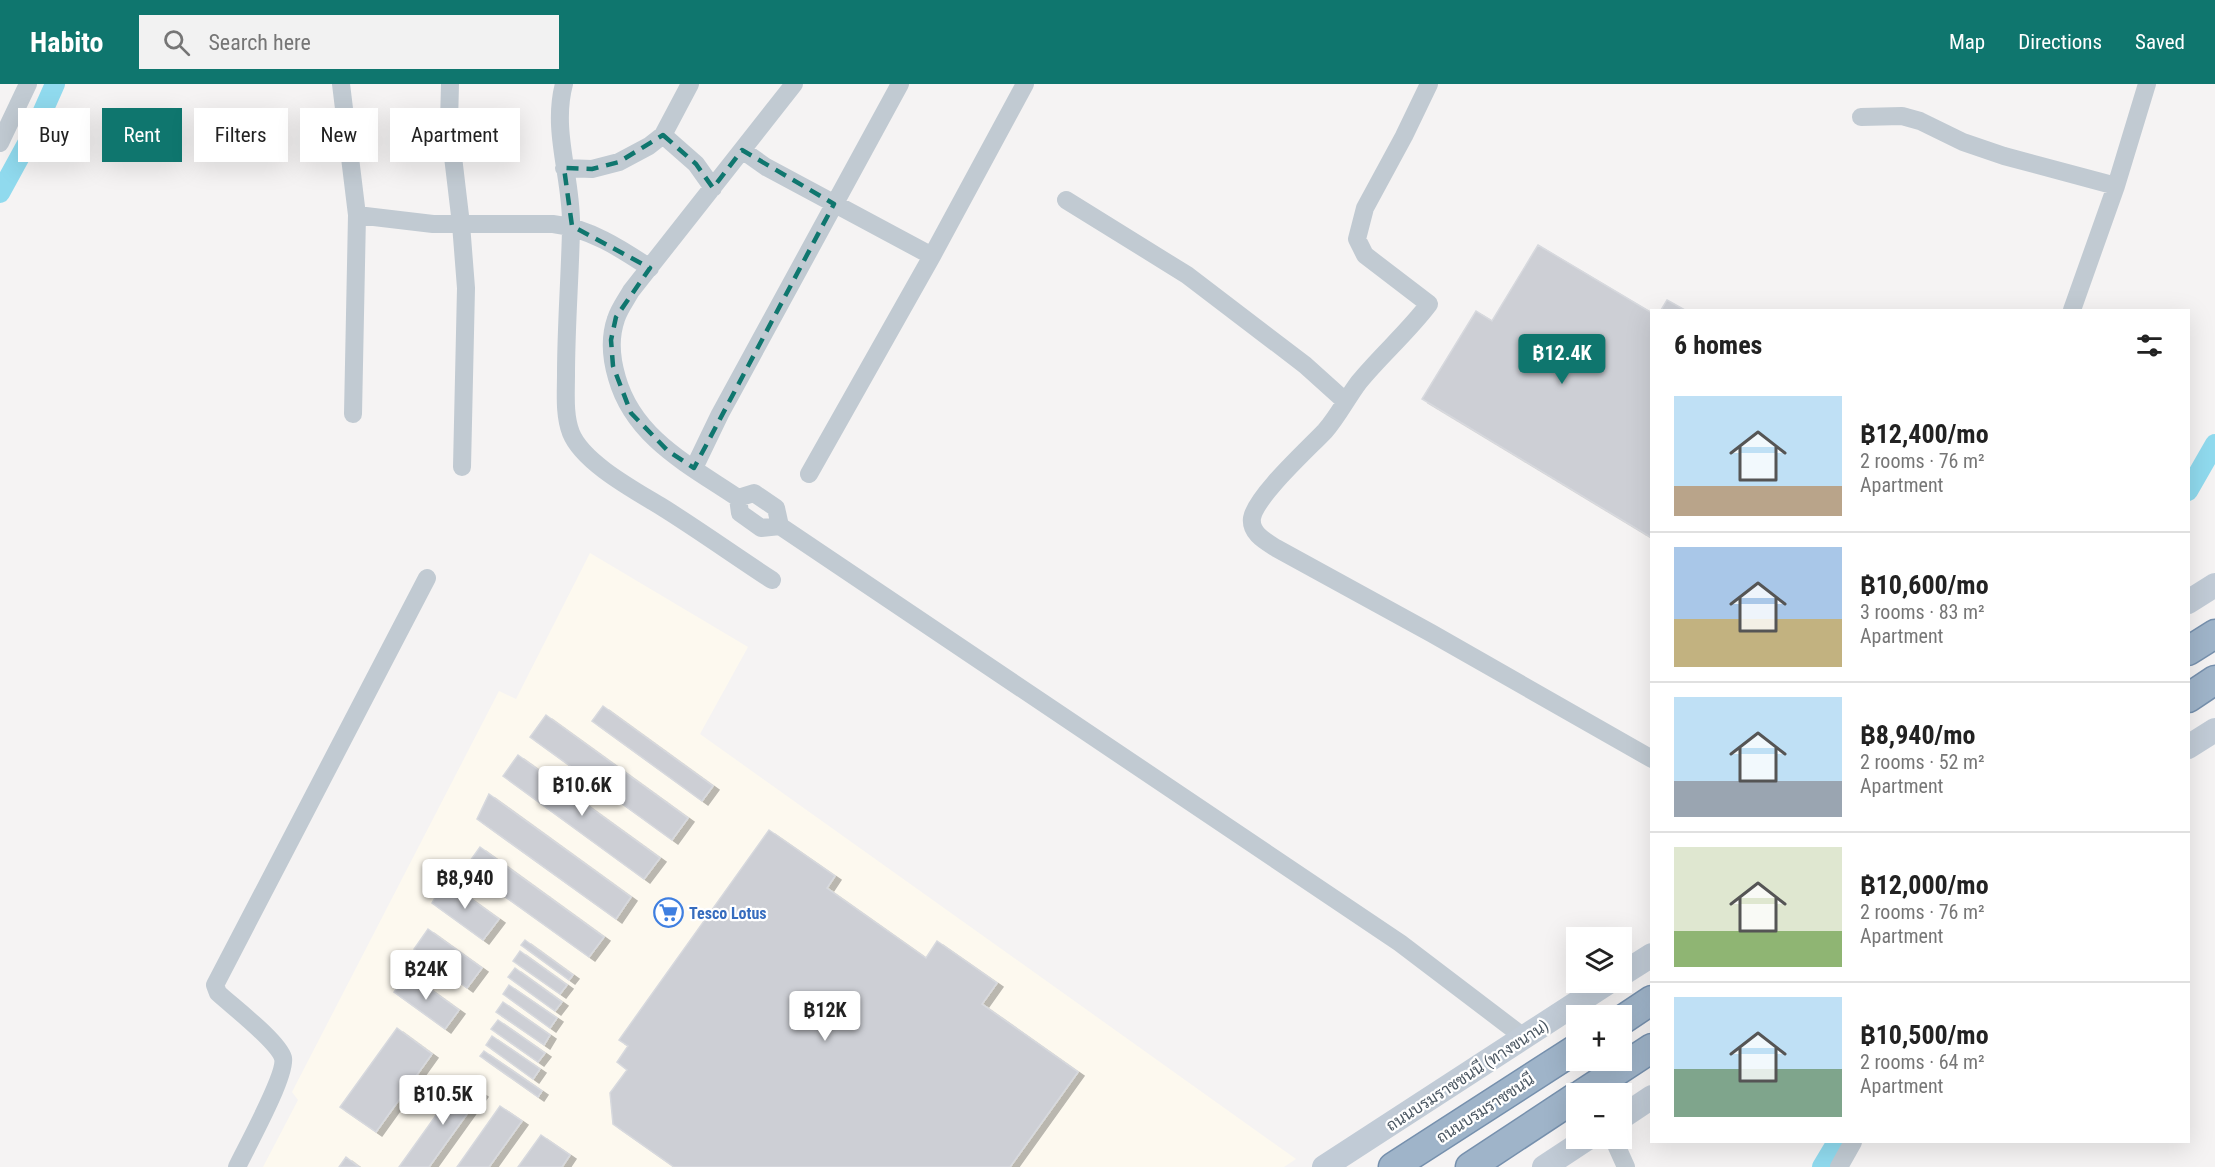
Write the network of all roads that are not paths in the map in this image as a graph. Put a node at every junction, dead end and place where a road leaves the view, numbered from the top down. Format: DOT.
graph roads {
  1 [pos="28,84"];
  2 [pos="341,84"];
  3 [pos="450,84"];
  4 [pos="564,84"];
  5 [pos="690,84"];
  6 [pos="794,84"];
  7 [pos="900,84"];
  8 [pos="1025,84"];
  9 [pos="1429,84"];
  10 [pos="2147,84"];
  11 [pos="1861,117"];
  12 [pos="663,135"];
  13 [pos="0,143"];
  14 [pos="742,150"];
  15 [pos="564,168"];
  16 [pos="2116,186"];
  17 [pos="713,188"];
  18 [pos="1066,200"];
  19 [pos="834,204"];
  20 [pos="357,215"];
  21 [pos="461,224"];
  22 [pos="572,226"];
  23 [pos="932,256"];
  24 [pos="650,268"];
  25 [pos="2072,309"];
  26 [pos="1345,401"];
  27 [pos="352,414"];
  28 [pos="462,468"];
  29 [pos="694,468"];
  30 [pos="809,474"];
  31 [pos="427,578"];
  32 [pos="772,580"];
  33 [pos="2215,585"];
  34 [pos="2190,601"];
  35 [pos="2215,634"];
  36 [pos="2190,650"];
  37 [pos="2215,681"];
  38 [pos="2190,697"];
  39 [pos="2215,730"];
  40 [pos="2190,746"];
  41 [pos="1650,758"];
  42 [pos="1650,956"];
  43 [pos="1632,968"];
  44 [pos="1592,993"];
  45 [pos="1650,1001"];
  46 [pos="1632,1013"];
  47 [pos="1525,1038"];
  48 [pos="1650,1049"];
  49 [pos="1566,1055"];
  50 [pos="1598,1083"];
  51 [pos="1650,1098"];
  52 [pos="1566,1104"];
  53 [pos="1632,1110"];
  54 [pos="1852,1143"];
  55 [pos="1571,1149"];
  56 [pos="1618,1149"];
  57 [pos="237,1167"];
  58 [pos="1324,1167"];
  59 [pos="1393,1167"];
  60 [pos="1470,1167"];
  61 [pos="1544,1167"];
  62 [pos="1626,1167"];
  63 [pos="1839,1167"];
  1 -- 13 [label="street"];
  2 -- 20 [label="street"];
  3 -- 21 [label="street"];
  4 -- 15 [label="street"];
  5 -- 12 [label="street"];
  6 -- 14 [label="street"];
  7 -- 19 [label="street"];
  8 -- 23 [label="street"];
  9 -- 26 [label="street"];
  10 -- 16 [label="street"];
  11 -- 16 [label="street"];
  12 -- 15 [label="street"];
  12 -- 17 [label="street"];
  14 -- 17 [label="street"];
  14 -- 19 [label="street"];
  15 -- 22 [label="street"];
  16 -- 25 [label="street"];
  17 -- 24 [label="street"];
  18 -- 26 [label="street"];
  19 -- 23 [label="street"];
  19 -- 29 [label="street"];
  20 -- 21 [label="street"];
  20 -- 27 [label="street"];
  21 -- 22 [label="street"];
  21 -- 28 [label="street"];
  22 -- 24 [label="street"];
  22 -- 32 [label="street"];
  23 -- 30 [label="street"];
  24 -- 29 [label="street"];
  26 -- 41 [label="street"];
  29 -- 47 [label="street"];
  31 -- 57 [label="street"];
  33 -- 34 [label="main road"];
  35 -- 36 [label="highway"];
  37 -- 38 [label="highway"];
  39 -- 40 [label="main road"];
  42 -- 43 [label="main road"];
  44 -- 47 [label="main road, ถนนบรมราชชนนี (ทางขนาน)"];
  45 -- 46 [label="highway"];
  47 -- 58 [label="main road, ถนนบรมราชชนนี (ทางขนาน)"];
  48 -- 50 [label="highway"];
  49 -- 59 [label="highway, ถนนบรมราชชนนี"];
  51 -- 53 [label="main road"];
  52 -- 60 [label="highway"];
  54 -- 63 [label="street"];
  55 -- 61 [label="main road"];
  56 -- 62 [label="street"];
}
